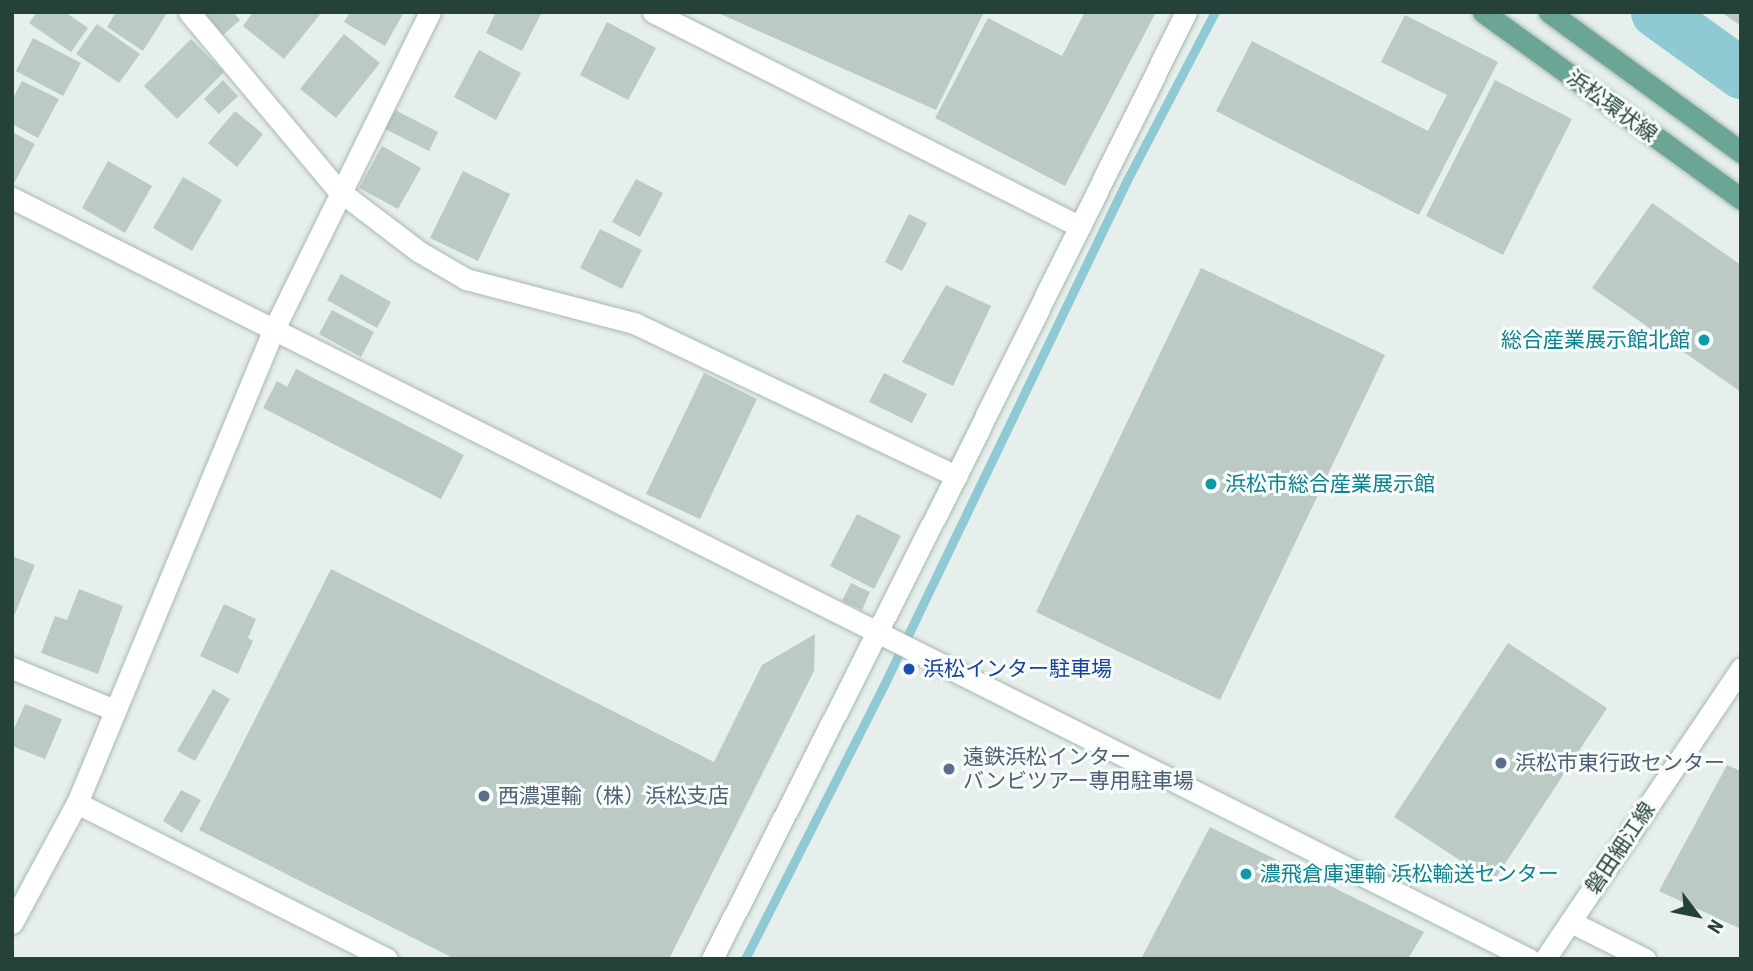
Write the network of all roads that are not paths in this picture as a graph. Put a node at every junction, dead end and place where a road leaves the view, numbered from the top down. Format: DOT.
graph roads {
  1 [pos="189,12"];
  2 [pos="430,12"];
  3 [pos="653,12"];
  4 [pos="1186,12"];
  5 [pos="1483,12"];
  6 [pos="1549,12"];
  7 [pos="1741,152"];
  8 [pos="338,190"];
  9 [pos="12,198"];
  10 [pos="1741,199"];
  11 [pos="1080,227"];
  12 [pos="272,331"];
  13 [pos="956,476"];
  14 [pos="884,634"];
  15 [pos="12,668"];
  16 [pos="1741,668"];
  17 [pos="112,709"];
  18 [pos="77,803"];
  19 [pos="1571,922"];
  20 [pos="12,923"];
  21 [pos="387,959"];
  22 [pos="712,959"];
  23 [pos="1529,959"];
  24 [pos="1545,959"];
  25 [pos="1645,959"];
  1 -- 8 [label="street"];
  2 -- 8 [label="street"];
  3 -- 11 [label="street"];
  4 -- 11 [label="street"];
  5 -- 10 [label="main road, 浜松環状線"];
  6 -- 7 [label="main road, 浜松環状線"];
  8 -- 12 [label="street"];
  8 -- 13 [label="street"];
  9 -- 12 [label="street"];
  11 -- 13 [label="street"];
  12 -- 14 [label="street"];
  12 -- 17 [label="street"];
  13 -- 14 [label="street"];
  14 -- 22 [label="street"];
  14 -- 23 [label="street"];
  15 -- 17 [label="street"];
  16 -- 19 [label="street, 磐田細江線"];
  17 -- 18 [label="street"];
  18 -- 20 [label="street"];
  18 -- 21 [label="street"];
  19 -- 24 [label="street, 磐田細江線"];
  19 -- 25 [label="street"];
}
